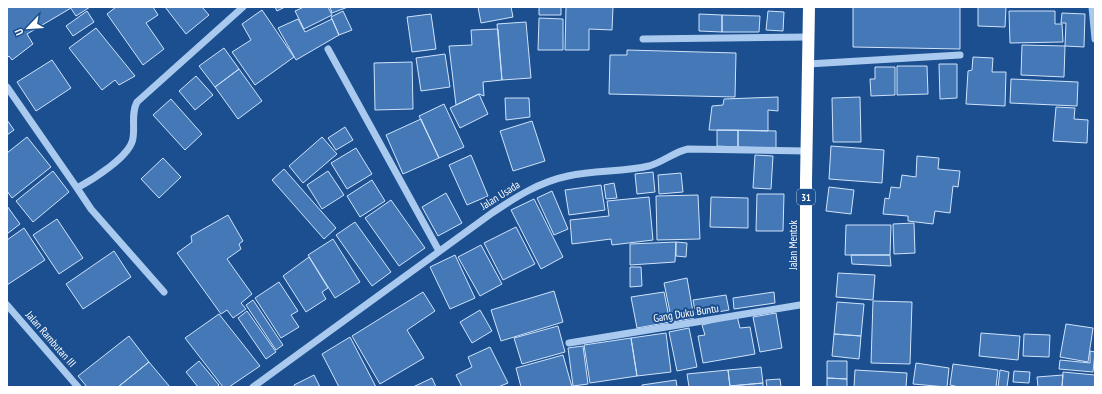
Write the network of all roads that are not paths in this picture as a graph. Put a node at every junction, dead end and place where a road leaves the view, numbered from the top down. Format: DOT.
graph roads {
  1 [pos="243,7"];
  2 [pos="809,7"];
  3 [pos="1092,7"];
  4 [pos="809,37"];
  5 [pos="643,39"];
  6 [pos="1095,39"];
  7 [pos="328,49"];
  8 [pos="960,55"];
  9 [pos="808,64"];
  10 [pos="7,87"];
  11 [pos="807,151"];
  12 [pos="77,188"];
  13 [pos="439,251"];
  14 [pos="164,292"];
  15 [pos="806,304"];
  16 [pos="7,305"];
  17 [pos="569,343"];
  18 [pos="78,387"];
  19 [pos="253,387"];
  20 [pos="806,387"];
  1 -- 12 [label="street"];
  2 -- 4 [label="highway, Jalan Mentok / 31"];
  3 -- 6 [label="street"];
  4 -- 5 [label="street"];
  4 -- 9 [label="highway, Jalan Mentok / 31"];
  7 -- 13 [label="street"];
  8 -- 9 [label="street"];
  9 -- 11 [label="highway, Jalan Mentok / 31"];
  10 -- 12 [label="street"];
  11 -- 13 [label="street, Jalan Usada"];
  11 -- 15 [label="highway, Jalan Mentok / 31"];
  12 -- 14 [label="street"];
  13 -- 19 [label="street, Jalan Usada"];
  15 -- 17 [label="street, Gang Duku Buntu"];
  15 -- 20 [label="highway, Jalan Mentok / 31"];
  16 -- 18 [label="street, Jalan Rambutan III"];
}
